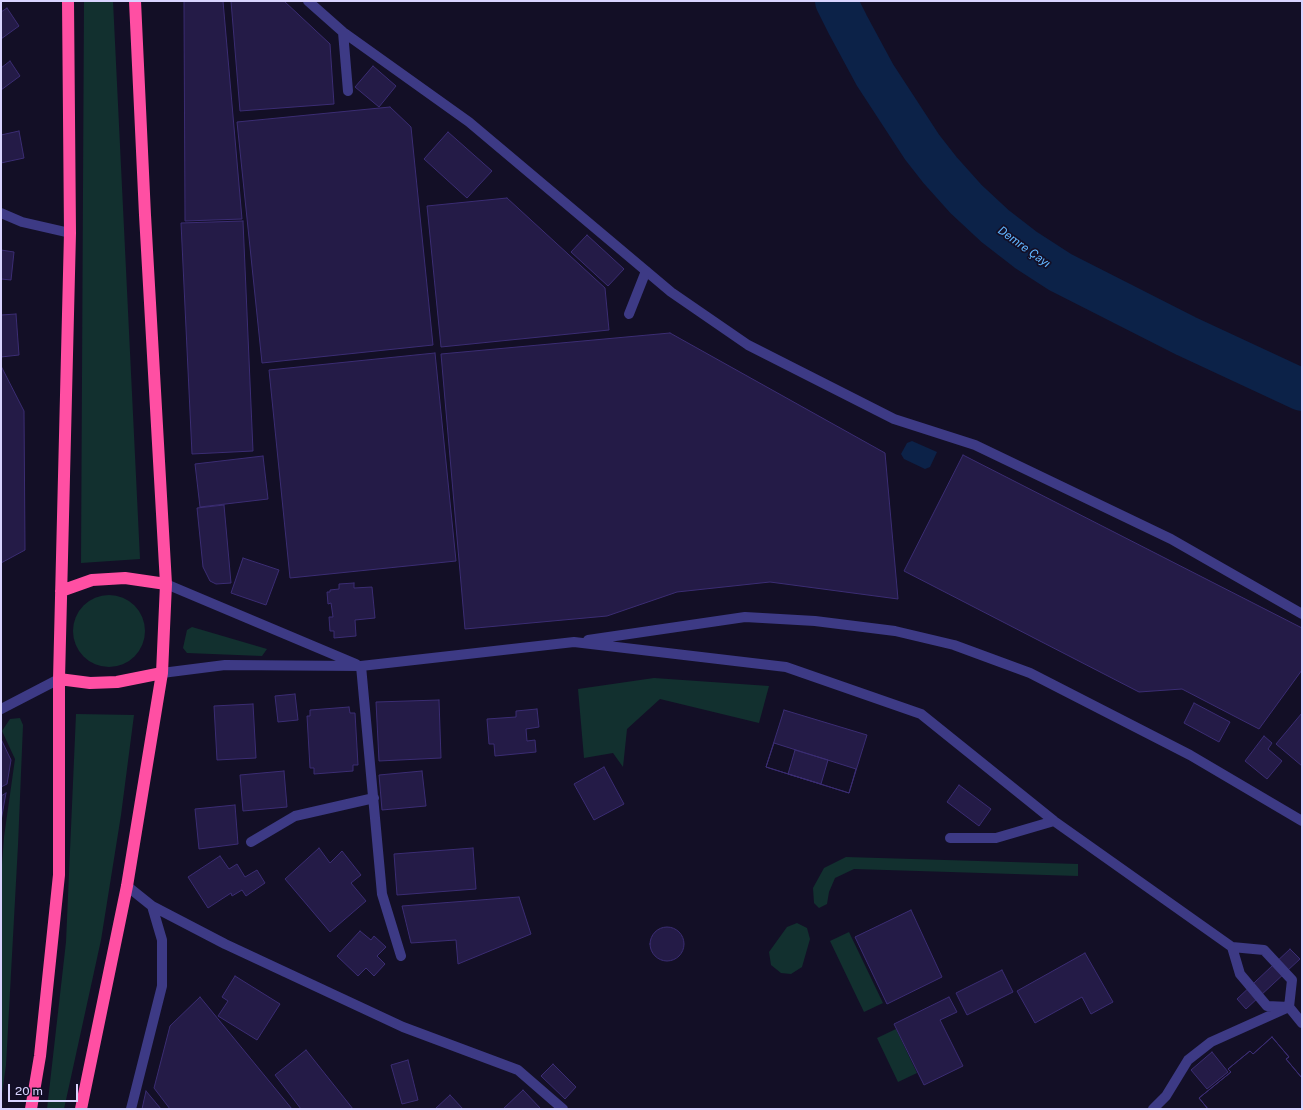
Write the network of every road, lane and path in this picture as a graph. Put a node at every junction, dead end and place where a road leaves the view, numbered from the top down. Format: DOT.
graph roads {
  1 [pos="68,1"];
  2 [pos="135,1"];
  3 [pos="308,1"];
  4 [pos="343,32"];
  5 [pos="348,91"];
  6 [pos="1,213"];
  7 [pos="70,233"];
  8 [pos="646,271"];
  9 [pos="629,314"];
  10 [pos="166,584"];
  11 [pos="61,592"];
  12 [pos="1302,614"];
  13 [pos="574,642"];
  14 [pos="361,666"];
  15 [pos="162,673"];
  16 [pos="59,679"];
  17 [pos="1,709"];
  18 [pos="374,798"];
  19 [pos="1054,821"];
  20 [pos="1302,822"];
  21 [pos="950,838"];
  22 [pos="251,842"];
  23 [pos="127,886"];
  24 [pos="152,906"];
  25 [pos="1232,947"];
  26 [pos="401,956"];
  27 [pos="1289,1007"];
  28 [pos="1302,1023"];
  29 [pos="31,1109"];
  30 [pos="81,1109"];
  31 [pos="130,1109"];
  32 [pos="563,1109"];
  33 [pos="1153,1109"];
  1 -- 7 [label="highway"];
  2 -- 10 [label="highway"];
  3 -- 4 [label="street"];
  4 -- 5 [label="street"];
  4 -- 8 [label="street"];
  6 -- 7 [label="street"];
  7 -- 11 [label="highway"];
  8 -- 9 [label="street"];
  8 -- 12 [label="street"];
  10 -- 11 [label="highway"];
  10 -- 14 [label="street"];
  10 -- 15 [label="highway"];
  11 -- 16 [label="highway"];
  13 -- 14 [label="street"];
  13 -- 19 [label="street"];
  13 -- 20 [label="street"];
  14 -- 15 [label="street"];
  14 -- 18 [label="street"];
  15 -- 16 [label="highway"];
  15 -- 23 [label="highway"];
  16 -- 17 [label="street"];
  16 -- 29 [label="highway"];
  18 -- 22 [label="street"];
  18 -- 26 [label="street"];
  19 -- 21 [label="street"];
  19 -- 25 [label="street"];
  23 -- 24 [label="street"];
  23 -- 30 [label="highway"];
  24 -- 31 [label="street"];
  24 -- 32 [label="street"];
  25 -- 27 [label="street"];
  25 -- 27 [label="street"];
  27 -- 28 [label="street"];
  27 -- 33 [label="street"];
}
